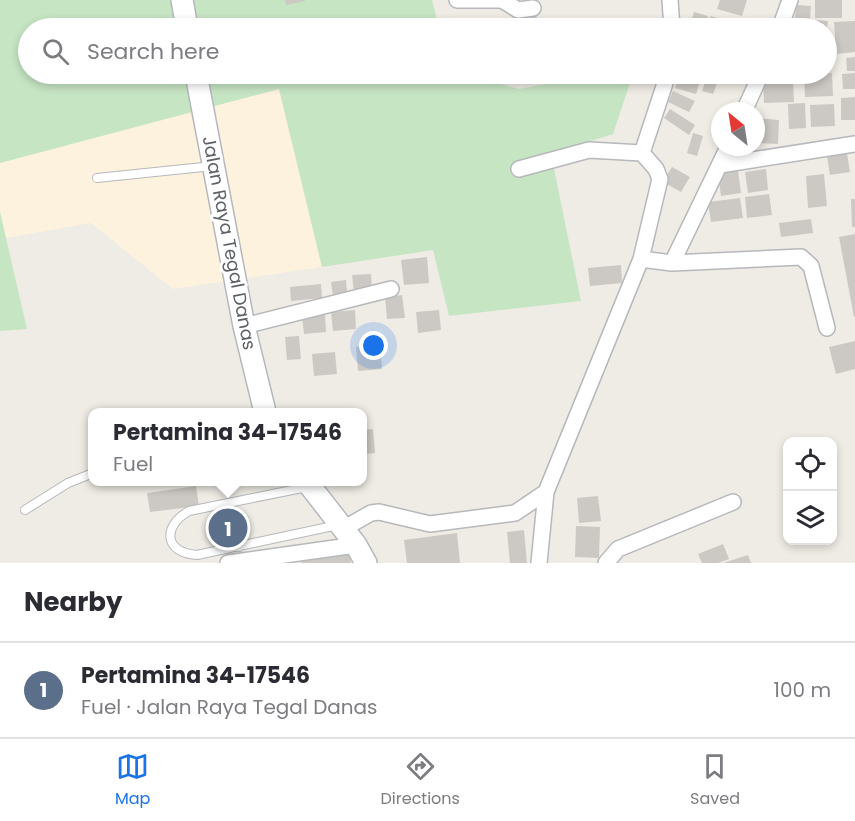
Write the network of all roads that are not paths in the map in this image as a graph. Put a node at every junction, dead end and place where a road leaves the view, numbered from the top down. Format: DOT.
graph roads {
  1 [pos="182,0"];
  2 [pos="457,0"];
  3 [pos="502,0"];
  4 [pos="670,0"];
  5 [pos="790,0"];
  6 [pos="533,8"];
  7 [pos="185,18"];
  8 [pos="671,18"];
  9 [pos="784,18"];
  10 [pos="198,84"];
  11 [pos="665,84"];
  12 [pos="756,84"];
  13 [pos="748,102"];
  14 [pos="855,144"];
  15 [pos="642,153"];
  16 [pos="724,156"];
  17 [pos="720,165"];
  18 [pos="214,166"];
  19 [pos="519,170"];
  20 [pos="97,178"];
  21 [pos="655,261"];
  22 [pos="391,289"];
  23 [pos="244,326"];
  24 [pos="828,328"];
  25 [pos="264,408"];
  26 [pos="88,475"];
  27 [pos="301,486"];
  28 [pos="310,486"];
  29 [pos="546,492"];
  30 [pos="733,502"];
  31 [pos="229,503"];
  32 [pos="25,510"];
  33 [pos="351,540"];
  34 [pos="239,547"];
  35 [pos="228,563"];
  36 [pos="539,563"];
  37 [pos="606,563"];
  1 -- 7 [label="street"];
  2 -- 3 [label="street"];
  3 -- 6 [label="street"];
  4 -- 8 [label="street"];
  5 -- 9 [label="street"];
  10 -- 18 [label="street, Jalan Raya Tegal Danas"];
  11 -- 15 [label="street"];
  12 -- 13 [label="street"];
  14 -- 17 [label="street"];
  15 -- 19 [label="street"];
  15 -- 21 [label="street"];
  16 -- 17 [label="street"];
  17 -- 21 [label="street"];
  18 -- 20 [label="lane"];
  18 -- 23 [label="street, Jalan Raya Tegal Danas"];
  21 -- 24 [label="street"];
  21 -- 29 [label="street"];
  22 -- 23 [label="street"];
  23 -- 25 [label="street, Jalan Raya Tegal Danas"];
  26 -- 32 [label="lane"];
  27 -- 31 [label="lane"];
  28 -- 33 [label="street"];
  29 -- 33 [label="street"];
  29 -- 36 [label="street"];
  30 -- 37 [label="street"];
  31 -- 34 [label="lane"];
  31 -- 34 [label="lane"];
  33 -- 34 [label="lane"];
  33 -- 35 [label="street"];
}
